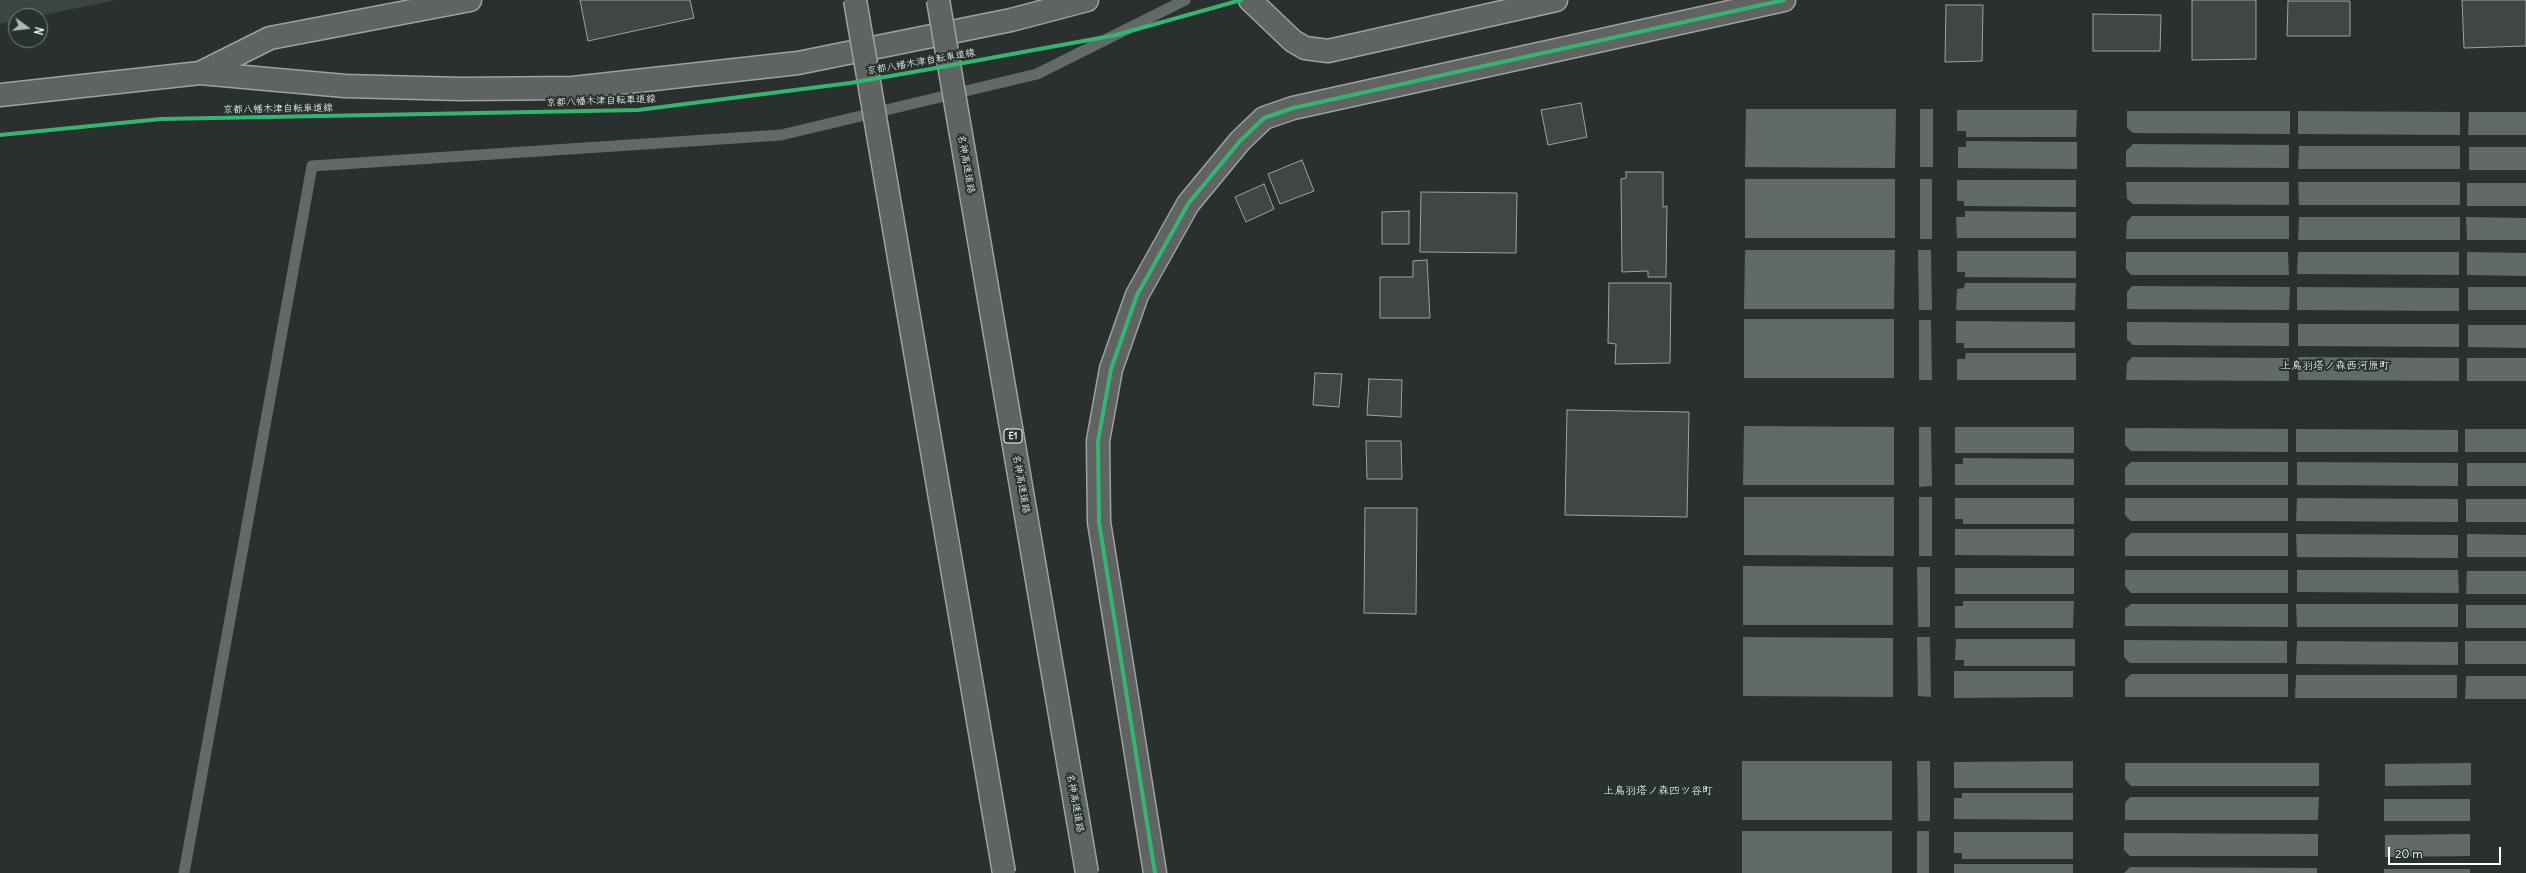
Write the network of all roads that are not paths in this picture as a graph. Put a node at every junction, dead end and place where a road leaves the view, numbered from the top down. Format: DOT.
graph roads {
  1 [pos="470,0"];
  2 [pos="855,0"];
  3 [pos="938,0"];
  4 [pos="1087,0"];
  5 [pos="1250,0"];
  6 [pos="1556,0"];
  7 [pos="1784,0"];
  8 [pos="200,73"];
  9 [pos="0,94"];
  10 [pos="1004,873"];
  11 [pos="1087,873"];
  12 [pos="1156,873"];
  1 -- 8 [label="main road"];
  2 -- 10 [label="main road, bridge"];
  3 -- 11 [label="main road, 名神高速道路 / E1, bridge"];
  4 -- 8 [label="main road"];
  5 -- 6 [label="main road"];
  7 -- 12 [label="main road"];
  8 -- 9 [label="main road"];
}
